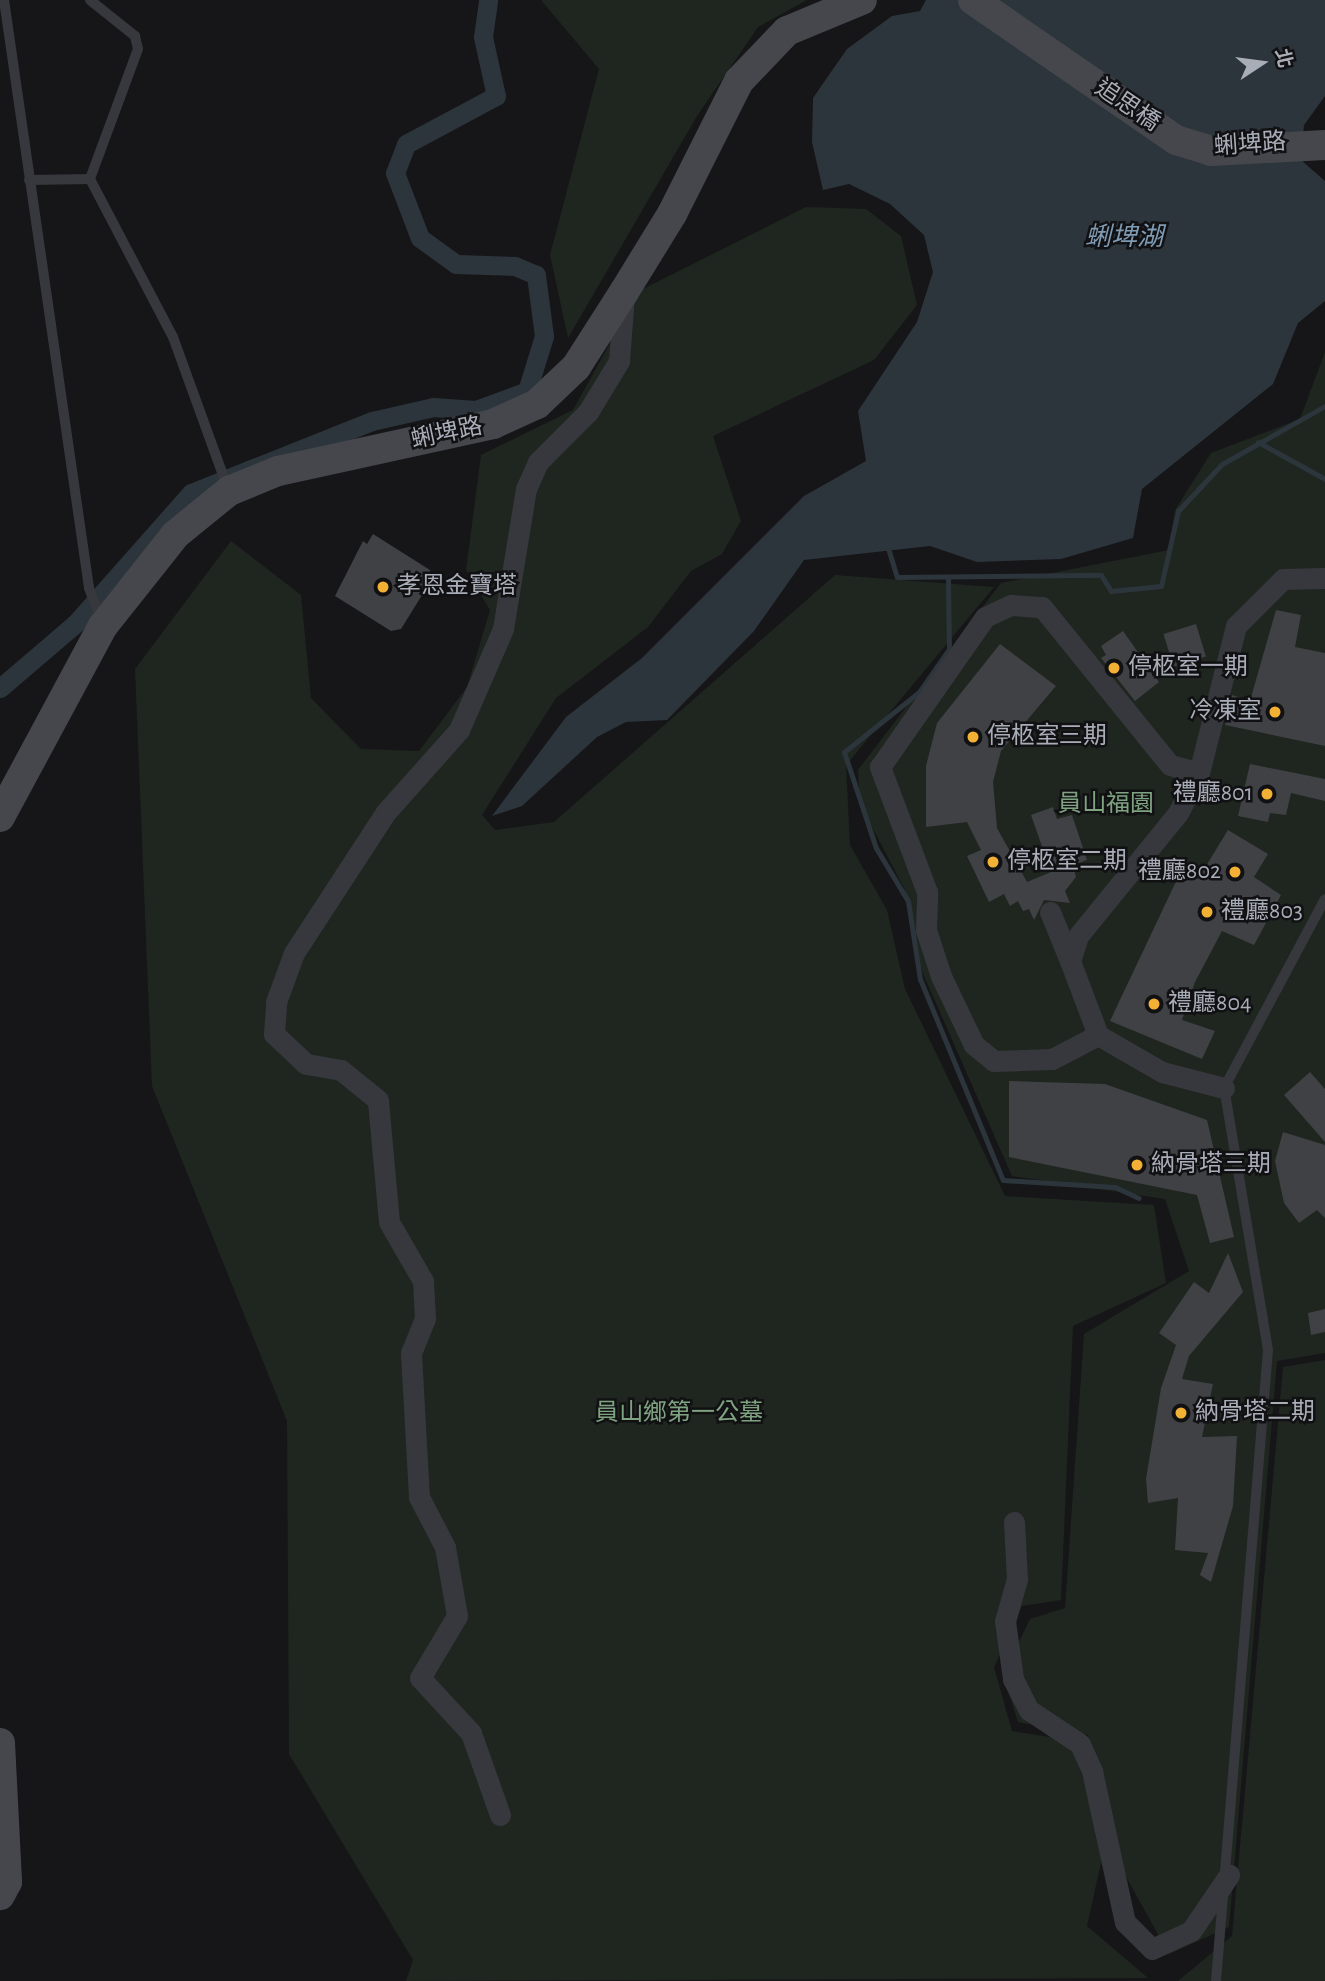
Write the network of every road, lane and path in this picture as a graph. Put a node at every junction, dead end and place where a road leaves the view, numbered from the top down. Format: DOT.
graph roads {
  1 [pos="4,0"];
  2 [pos="90,0"];
  3 [pos="862,0"];
  4 [pos="973,0"];
  5 [pos="1177,140"];
  6 [pos="1325,145"];
  7 [pos="90,179"];
  8 [pos="29,180"];
  9 [pos="624,292"];
  10 [pos="229,491"];
  11 [pos="1325,578"];
  12 [pos="103,626"];
  13 [pos="1199,773"];
  14 [pos="0,817"];
  15 [pos="1325,900"];
  16 [pos="1051,912"];
  17 [pos="1070,961"];
  18 [pos="1098,1035"];
  19 [pos="1224,1088"];
  20 [pos="1014,1522"];
  21 [pos="0,1743"];
  22 [pos="499,1815"];
  23 [pos="1229,1875"];
  24 [pos="0,1895"];
  25 [pos="1216,1981"];
  1 -- 8 [label="lane"];
  2 -- 7 [label="lane"];
  3 -- 9 [label="street, 蜊埤路"];
  4 -- 5 [label="street, 追思橋"];
  5 -- 6 [label="street, 蜊埤路"];
  7 -- 8 [label="lane"];
  7 -- 10 [label="lane"];
  8 -- 12 [label="lane"];
  9 -- 10 [label="street, 蜊埤路"];
  9 -- 22 [label="street"];
  10 -- 12 [label="street, 蜊埤路"];
  11 -- 13 [label="street"];
  12 -- 14 [label="street, 蜊埤路"];
  13 -- 17 [label="street"];
  13 -- 18 [label="street"];
  15 -- 19 [label="lane"];
  16 -- 17 [label="street"];
  17 -- 18 [label="street"];
  18 -- 19 [label="street"];
  19 -- 23 [label="lane"];
  20 -- 23 [label="street"];
  21 -- 24 [label="street"];
  23 -- 25 [label="lane"];
}
